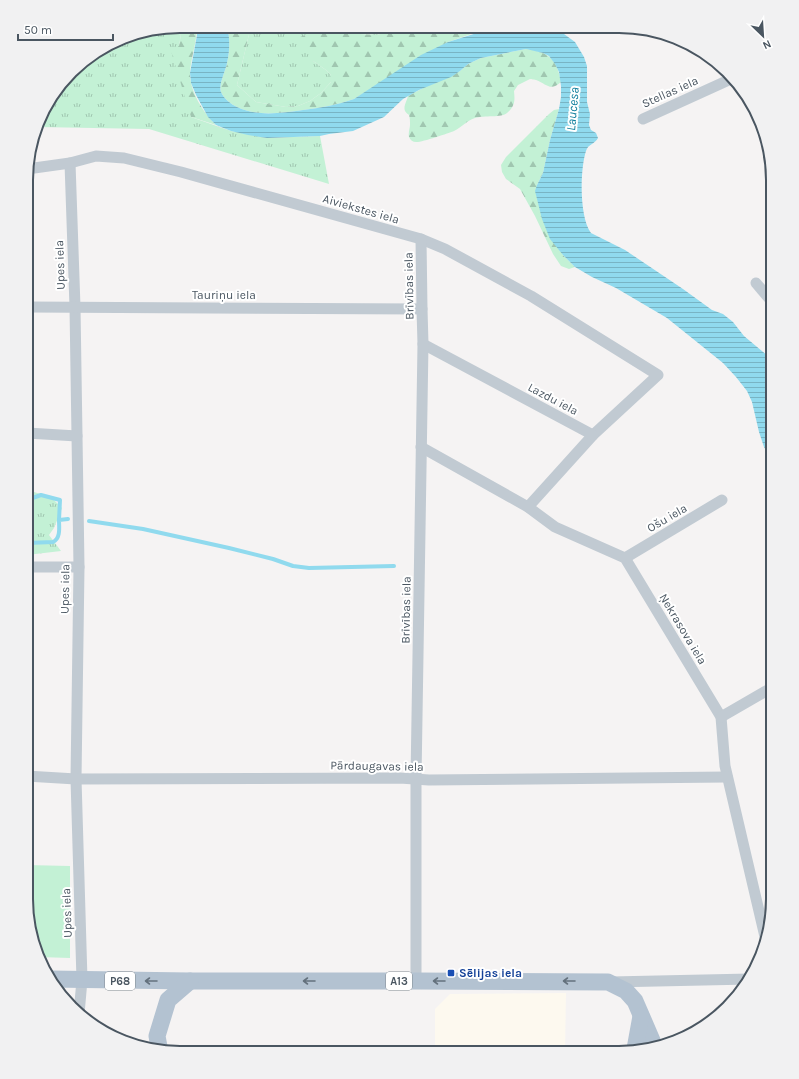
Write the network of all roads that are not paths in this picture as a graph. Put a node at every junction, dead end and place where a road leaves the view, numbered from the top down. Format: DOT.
graph roads {
  1 [pos="727,80"];
  2 [pos="643,119"];
  3 [pos="70,163"];
  4 [pos="33,168"];
  5 [pos="421,239"];
  6 [pos="756,283"];
  7 [pos="766,295"];
  8 [pos="33,307"];
  9 [pos="75,307"];
  10 [pos="422,309"];
  11 [pos="423,344"];
  12 [pos="33,433"];
  13 [pos="593,435"];
  14 [pos="77,436"];
  15 [pos="421,447"];
  16 [pos="722,500"];
  17 [pos="528,507"];
  18 [pos="625,558"];
  19 [pos="33,567"];
  20 [pos="79,567"];
  21 [pos="766,691"];
  22 [pos="721,717"];
  23 [pos="33,776"];
  24 [pos="727,777"];
  25 [pos="76,779"];
  26 [pos="416,779"];
  27 [pos="763,928"];
  28 [pos="57,979"];
  29 [pos="742,979"];
  30 [pos="82,980"];
  31 [pos="416,980"];
  32 [pos="190,981"];
  33 [pos="608,982"];
  34 [pos="80,1007"];
  35 [pos="641,1016"];
  36 [pos="653,1042"];
  37 [pos="159,1045"];
  38 [pos="636,1045"];
  1 -- 2 [label="street, Stellas iela"];
  3 -- 4 [label="street, Aiviekstes iela"];
  3 -- 5 [label="street, Aiviekstes iela"];
  3 -- 9 [label="street, Upes iela"];
  5 -- 10 [label="street, Brīvības iela"];
  5 -- 13 [label="street, Aiviekstes iela"];
  6 -- 7 [label="street"];
  8 -- 9 [label="street, Tauriņu iela"];
  9 -- 10 [label="street, Tauriņu iela"];
  9 -- 14 [label="street, Upes iela"];
  10 -- 11 [label="street, Brīvības iela"];
  11 -- 13 [label="street, Lazdu iela"];
  11 -- 15 [label="street, Brīvības iela"];
  12 -- 14 [label="street"];
  13 -- 17 [label="street"];
  14 -- 20 [label="street, Upes iela"];
  15 -- 17 [label="street"];
  15 -- 26 [label="street, Brīvības iela"];
  16 -- 18 [label="street, Ošu iela"];
  17 -- 18 [label="street"];
  18 -- 22 [label="street, Ņekrasova iela"];
  19 -- 20 [label="street"];
  20 -- 25 [label="street, Upes iela"];
  21 -- 22 [label="street"];
  22 -- 24 [label="street, Ņekrasova iela"];
  23 -- 25 [label="street, Pārdaugavas iela"];
  24 -- 26 [label="street, Pārdaugavas iela"];
  24 -- 27 [label="street, Ņekrasova iela"];
  25 -- 26 [label="street, Pārdaugavas iela"];
  25 -- 30 [label="street, Upes iela"];
  26 -- 31 [label="street, Brīvības iela"];
  28 -- 30 [label="main road, P68"];
  29 -- 33 [label="street"];
  32 -- 30 [label="main road, P68, one-way"];
  30 -- 34 [label="street, Upes iela"];
  31 -- 32 [label="main road, A13, one-way"];
  33 -- 31 [label="main road, A13, one-way"];
  32 -- 37 [label="main road"];
  33 -- 35 [label="main road, A13"];
  35 -- 36 [label="main road, A13"];
  35 -- 38 [label="main road"];
}
